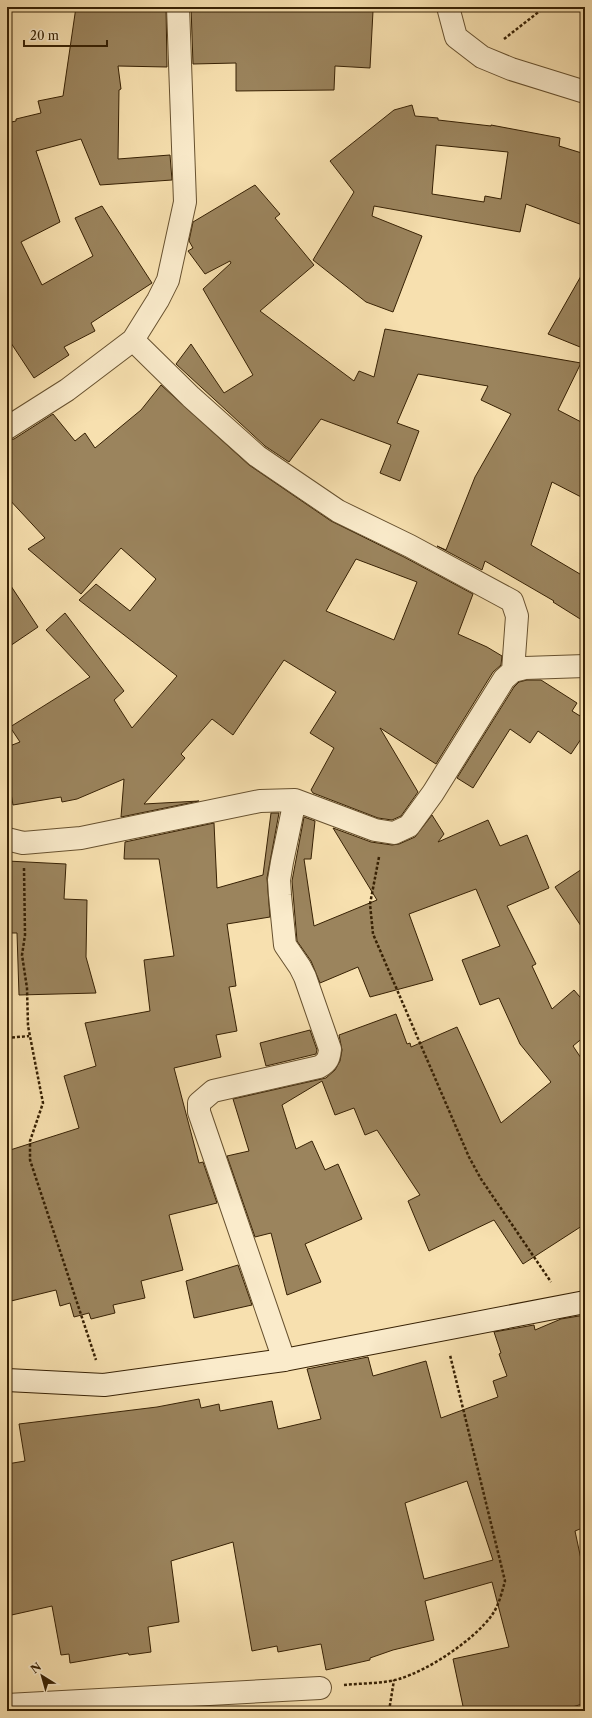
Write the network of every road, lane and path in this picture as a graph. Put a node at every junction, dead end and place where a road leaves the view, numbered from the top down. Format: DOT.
graph roads {
  1 [pos="178,7"];
  2 [pos="448,7"];
  3 [pos="545,7"];
  4 [pos="482,57"];
  5 [pos="585,92"];
  6 [pos="133,340"];
  7 [pos="7,428"];
  8 [pos="585,666"];
  9 [pos="513,671"];
  10 [pos="295,800"];
  11 [pos="384,831"];
  12 [pos="15,841"];
  13 [pos="29,1036"];
  14 [pos="7,1038"];
  15 [pos="576,1304"];
  16 [pos="443,1329"];
  17 [pos="284,1360"];
  18 [pos="7,1380"];
  19 [pos="104,1385"];
  20 [pos="394,1680"];
  21 [pos="320,1688"];
  22 [pos="7,1705"];
  23 [pos="389,1711"];
  1 -- 6 [label="street"];
  2 -- 4 [label="street"];
  3 -- 4 [label="path"];
  4 -- 5 [label="street"];
  6 -- 7 [label="street"];
  6 -- 9 [label="street"];
  8 -- 9 [label="street"];
  9 -- 11 [label="street"];
  10 -- 11 [label="street"];
  10 -- 12 [label="street"];
  10 -- 17 [label="street"];
  11 -- 15 [label="path"];
  12 -- 13 [label="path"];
  13 -- 14 [label="path"];
  13 -- 19 [label="path"];
  15 -- 16 [label="street"];
  16 -- 17 [label="street"];
  16 -- 20 [label="path"];
  17 -- 19 [label="street"];
  18 -- 19 [label="street"];
  20 -- 21 [label="path"];
  20 -- 23 [label="path"];
  21 -- 22 [label="street"];
}
